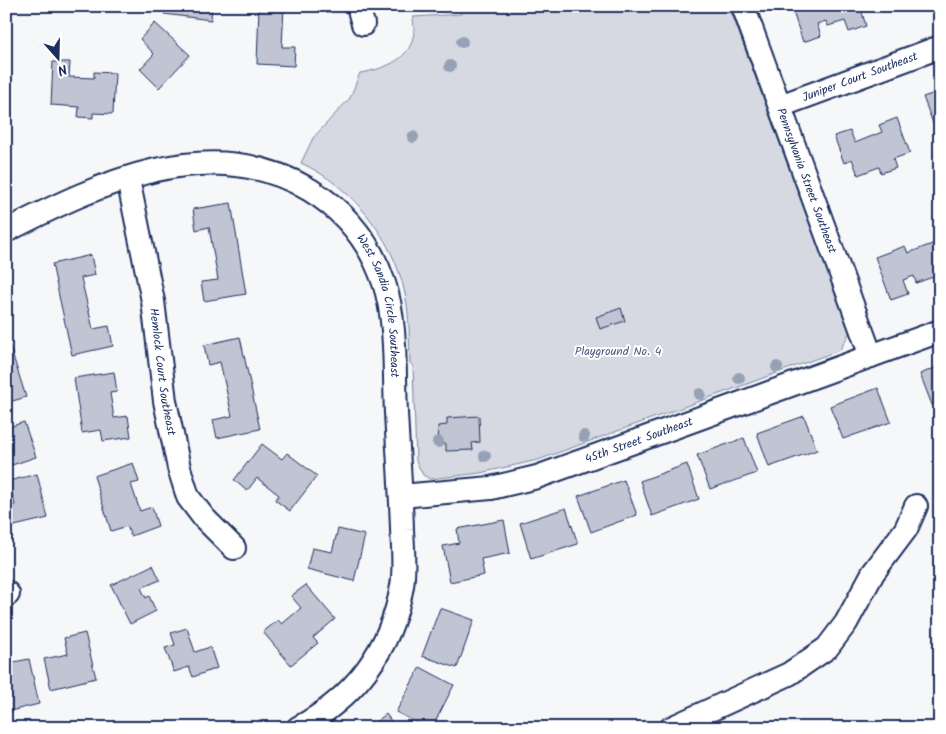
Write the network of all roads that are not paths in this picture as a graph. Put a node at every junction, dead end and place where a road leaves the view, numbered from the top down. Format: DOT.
graph roads {
  1 [pos="743,6"];
  2 [pos="940,47"];
  3 [pos="780,106"];
  4 [pos="128,179"];
  5 [pos="6,231"];
  6 [pos="940,331"];
  7 [pos="871,356"];
  8 [pos="401,496"];
  9 [pos="916,506"];
  10 [pos="234,548"];
  11 [pos="298,728"];
  12 [pos="671,728"];
  1 -- 3 [label="street, Pennsylvania Street Southeast"];
  2 -- 3 [label="street, Juniper Court Southeast"];
  3 -- 7 [label="street, Pennsylvania Street Southeast"];
  4 -- 5 [label="street, West Sandia Circle Southeast"];
  4 -- 8 [label="street, West Sandia Circle Southeast"];
  4 -- 10 [label="street, Hemlock Court Southeast"];
  6 -- 7 [label="street, 45th Street Southeast"];
  7 -- 8 [label="street, 45th Street Southeast"];
  8 -- 11 [label="street, West Sandia Circle Southeast"];
  9 -- 12 [label="street"];
}
